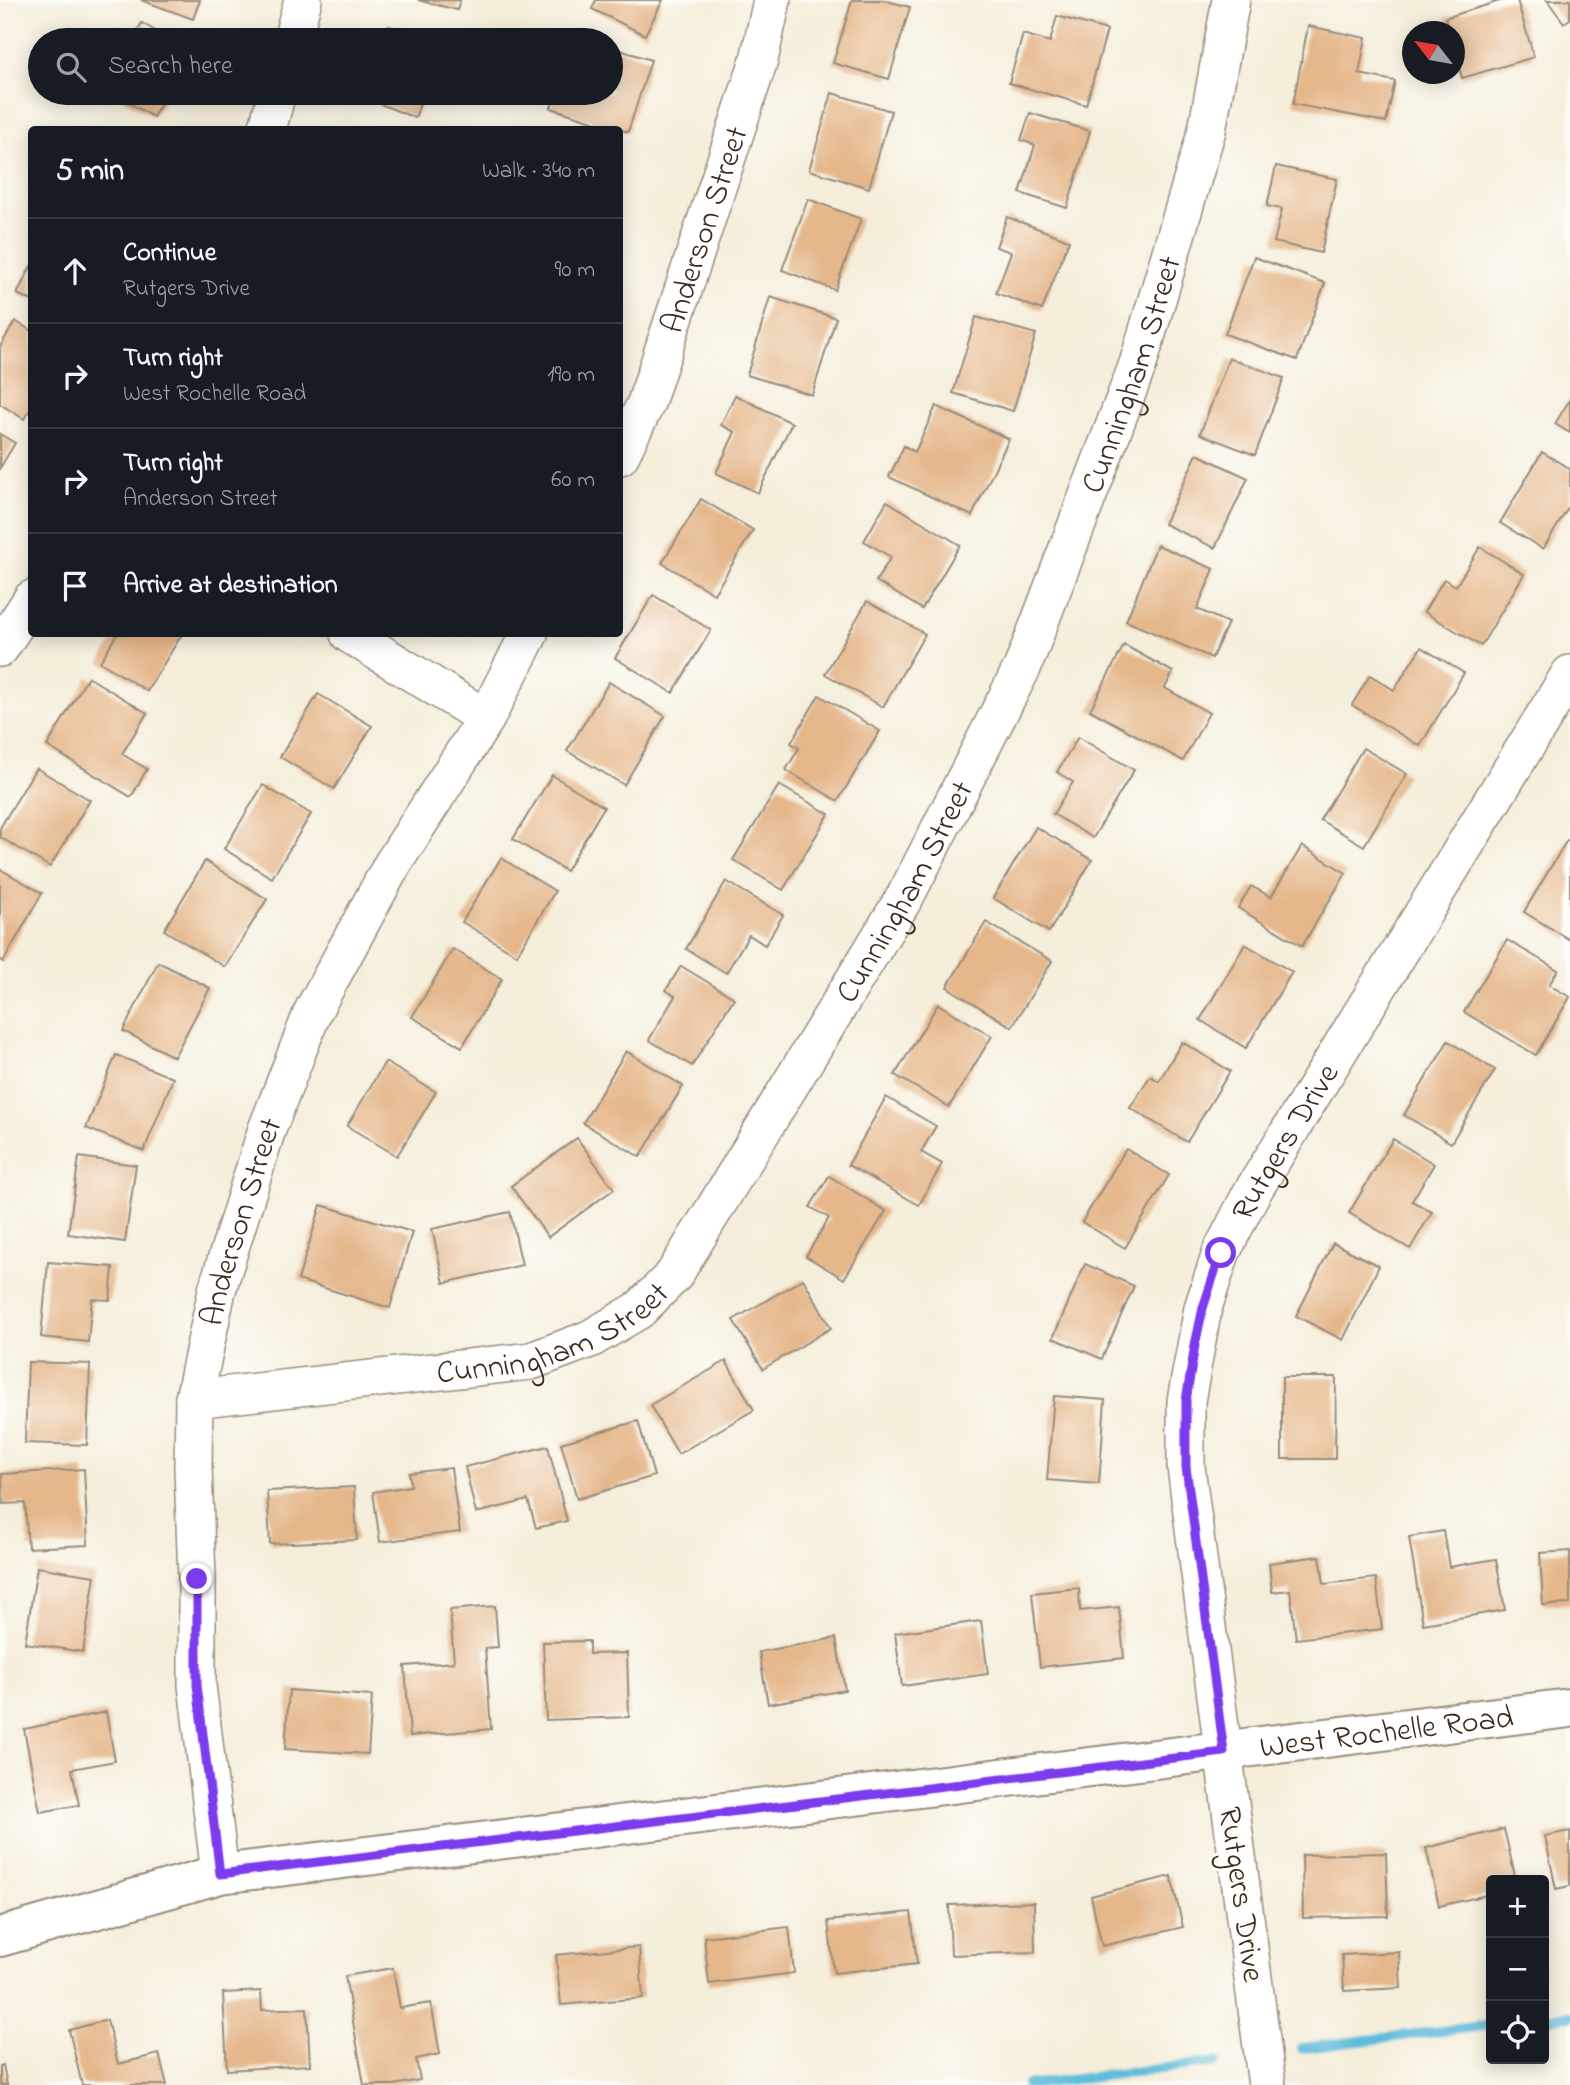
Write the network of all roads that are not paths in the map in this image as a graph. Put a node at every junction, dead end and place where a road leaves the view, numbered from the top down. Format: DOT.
graph roads {
  1 [pos="303,0"];
  2 [pos="772,0"];
  3 [pos="1231,0"];
  4 [pos="295,28"];
  5 [pos="274,105"];
  6 [pos="268,126"];
  7 [pos="623,450"];
  8 [pos="28,605"];
  9 [pos="354,637"];
  10 [pos="527,637"];
  11 [pos="0,648"];
  12 [pos="1570,674"];
  13 [pos="486,718"];
  14 [pos="194,1399"];
  15 [pos="1570,1708"];
  16 [pos="1224,1752"];
  17 [pos="220,1874"];
  18 [pos="0,1937"];
  19 [pos="1267,2085"];
  1 -- 4 [label="street"];
  2 -- 7 [label="street, Anderson Street"];
  3 -- 14 [label="street, Cunningham Street"];
  5 -- 6 [label="street"];
  8 -- 11 [label="street"];
  9 -- 13 [label="street"];
  10 -- 13 [label="street, Anderson Street"];
  12 -- 16 [label="street, Rutgers Drive"];
  13 -- 14 [label="street, Anderson Street"];
  14 -- 17 [label="street, Anderson Street"];
  15 -- 16 [label="street, West Rochelle Road"];
  16 -- 17 [label="street, West Rochelle Road"];
  16 -- 19 [label="street, Rutgers Drive"];
  17 -- 18 [label="street, West Rochelle Road"];
}
